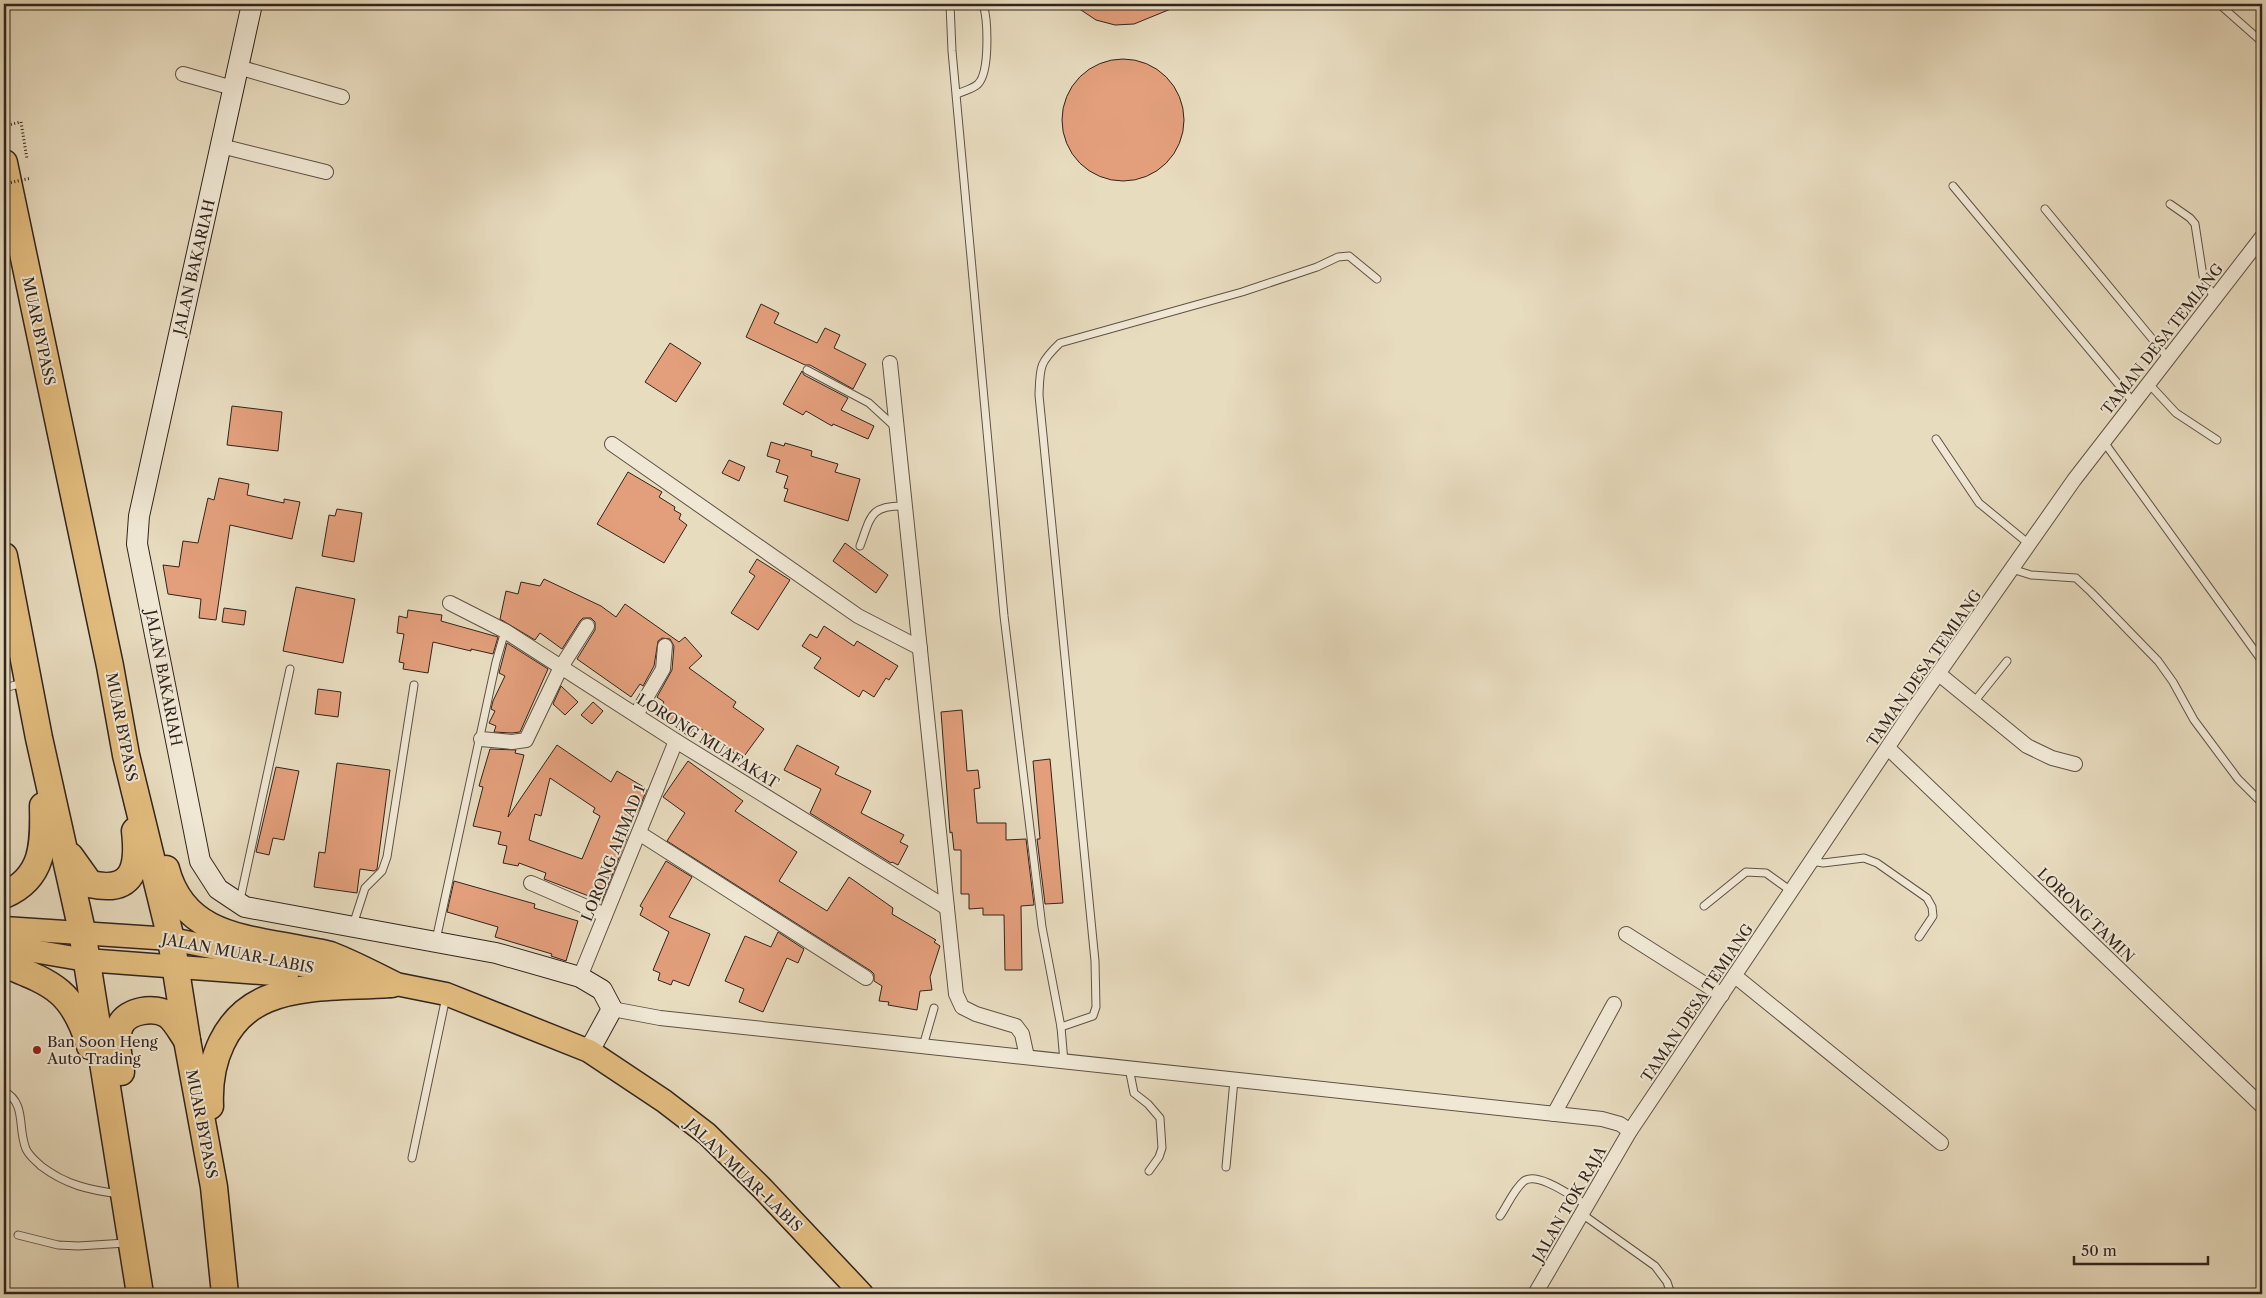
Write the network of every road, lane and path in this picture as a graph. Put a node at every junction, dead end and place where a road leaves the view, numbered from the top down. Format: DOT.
graph roads {
  1 [pos="252,4"];
  2 [pos="950,4"];
  3 [pos="983,4"];
  4 [pos="2219,4"];
  5 [pos="2262,42"];
  6 [pos="238,67"];
  7 [pos="183,74"];
  8 [pos="233,88"];
  9 [pos="957,94"];
  10 [pos="342,97"];
  11 [pos="4,126"];
  12 [pos="221,146"];
  13 [pos="4,163"];
  14 [pos="326,172"];
  15 [pos="4,184"];
  16 [pos="1953,186"];
  17 [pos="2170,204"];
  18 [pos="2045,209"];
  19 [pos="2262,236"];
  20 [pos="1377,279"];
  21 [pos="2214,298"];
  22 [pos="2168,358"];
  23 [pos="890,363"];
  24 [pos="807,370"];
  25 [pos="2149,384"];
  26 [pos="2134,402"];
  27 [pos="897,429"];
  28 [pos="1936,439"];
  29 [pos="2216,440"];
  30 [pos="2104,442"];
  31 [pos="612,444"];
  32 [pos="905,506"];
  33 [pos="2029,544"];
  34 [pos="860,546"];
  35 [pos="4,556"];
  36 [pos="2012,569"];
  37 [pos="450,604"];
  38 [pos="587,626"];
  39 [pos="505,631"];
  40 [pos="665,646"];
  41 [pos="920,648"];
  42 [pos="2008,660"];
  43 [pos="2262,661"];
  44 [pos="110,666"];
  45 [pos="561,667"];
  46 [pos="290,669"];
  47 [pos="1938,674"];
  48 [pos="16,685"];
  49 [pos="414,685"];
  50 [pos="1974,702"];
  51 [pos="636,715"];
  52 [pos="39,738"];
  53 [pos="481,739"];
  54 [pos="676,741"];
  55 [pos="1888,748"];
  56 [pos="126,755"];
  57 [pos="2074,764"];
  58 [pos="2262,804"];
  59 [pos="639,833"];
  60 [pos="64,846"];
  61 [pos="1812,861"];
  62 [pos="531,882"];
  63 [pos="1791,891"];
  64 [pos="4,895"];
  65 [pos="239,903"];
  66 [pos="1704,906"];
  67 [pos="947,908"];
  68 [pos="605,915"];
  69 [pos="352,927"];
  70 [pos="4,928"];
  71 [pos="82,932"];
  72 [pos="1626,934"];
  73 [pos="1919,937"];
  74 [pos="171,939"];
  75 [pos="436,942"];
  76 [pos="86,960"];
  77 [pos="5,962"];
  78 [pos="174,966"];
  79 [pos="1735,976"];
  80 [pos="580,977"];
  81 [pos="866,978"];
  82 [pos="392,984"];
  83 [pos="446,994"];
  84 [pos="1722,995"];
  85 [pos="1614,1004"];
  86 [pos="934,1008"];
  87 [pos="612,1009"];
  88 [pos="1061,1027"];
  89 [pos="187,1040"];
  90 [pos="923,1046"];
  91 [pos="589,1051"];
  92 [pos="1027,1057"];
  93 [pos="1064,1062"];
  94 [pos="1129,1068"];
  95 [pos="1234,1080"];
  96 [pos="4,1091"];
  97 [pos="2262,1106"];
  98 [pos="1554,1114"];
  99 [pos="1630,1131"];
  100 [pos="1941,1143"];
  101 [pos="412,1158"];
  102 [pos="1226,1167"];
  103 [pos="1149,1171"];
  104 [pos="124,1187"];
  105 [pos="214,1187"];
  106 [pos="1584,1209"];
  107 [pos="1500,1216"];
  108 [pos="18,1235"];
  109 [pos="132,1243"];
  110 [pos="140,1294"];
  111 [pos="144,1294"];
  112 [pos="225,1294"];
  113 [pos="862,1294"];
  114 [pos="1535,1294"];
  115 [pos="1671,1294"];
  1 -- 6 [label="street, JALAN BAKARIAH"];
  2 -- 9 [label="lane"];
  3 -- 9 [label="lane"];
  4 -- 5 [label="lane"];
  6 -- 8 [label="street, JALAN BAKARIAH"];
  6 -- 10 [label="street"];
  7 -- 8 [label="street"];
  8 -- 12 [label="street, JALAN BAKARIAH"];
  9 -- 88 [label="lane"];
  11 -- 15 [label="path, bridge"];
  12 -- 14 [label="street"];
  12 -- 65 [label="street, JALAN BAKARIAH"];
  13 -- 44 [label="highway, MUAR BYPASS"];
  16 -- 26 [label="lane"];
  17 -- 21 [label="lane"];
  18 -- 22 [label="lane"];
  19 -- 21 [label="street, TAMAN DESA TEMIANG"];
  20 -- 88 [label="lane"];
  21 -- 22 [label="street, TAMAN DESA TEMIANG"];
  22 -- 25 [label="street, TAMAN DESA TEMIANG"];
  23 -- 27 [label="street"];
  24 -- 27 [label="lane"];
  25 -- 26 [label="street, TAMAN DESA TEMIANG"];
  25 -- 29 [label="lane"];
  26 -- 30 [label="street, TAMAN DESA TEMIANG"];
  27 -- 32 [label="street"];
  28 -- 33 [label="lane"];
  30 -- 33 [label="street, TAMAN DESA TEMIANG"];
  30 -- 43 [label="lane"];
  31 -- 41 [label="street"];
  32 -- 34 [label="lane"];
  32 -- 41 [label="street"];
  33 -- 36 [label="street, TAMAN DESA TEMIANG"];
  35 -- 48 [label="highway"];
  36 -- 47 [label="street, TAMAN DESA TEMIANG"];
  36 -- 58 [label="lane"];
  37 -- 39 [label="street, LORONG MUAFAKAT"];
  38 -- 45 [label="street"];
  39 -- 45 [label="street, LORONG MUAFAKAT"];
  39 -- 53 [label="lane"];
  40 -- 51 [label="street"];
  41 -- 67 [label="street"];
  42 -- 50 [label="lane"];
  44 -- 56 [label="highway, MUAR BYPASS"];
  44 -- 82 [label="highway"];
  45 -- 51 [label="street, LORONG MUAFAKAT"];
  45 -- 53 [label="street"];
  46 -- 65 [label="lane"];
  47 -- 50 [label="street"];
  47 -- 55 [label="street, TAMAN DESA TEMIANG"];
  48 -- 52 [label="highway"];
  49 -- 69 [label="lane"];
  50 -- 57 [label="street"];
  51 -- 54 [label="street, LORONG MUAFAKAT"];
  52 -- 60 [label="highway"];
  52 -- 64 [label="highway"];
  53 -- 75 [label="lane"];
  54 -- 59 [label="street, LORONG AHMAD 1"];
  54 -- 67 [label="street, LORONG MUAFAKAT"];
  55 -- 61 [label="street, TAMAN DESA TEMIANG"];
  55 -- 97 [label="street, LORONG TAMIN"];
  56 -- 60 [label="highway"];
  56 -- 74 [label="highway, MUAR BYPASS"];
  59 -- 68 [label="street, LORONG AHMAD 1"];
  59 -- 81 [label="street"];
  60 -- 71 [label="highway"];
  61 -- 63 [label="street, TAMAN DESA TEMIANG"];
  61 -- 73 [label="lane"];
  62 -- 68 [label="street"];
  63 -- 66 [label="lane"];
  63 -- 79 [label="street, TAMAN DESA TEMIANG"];
  65 -- 69 [label="street, JALAN BAKARIAH"];
  67 -- 92 [label="street"];
  68 -- 80 [label="street, LORONG AHMAD 1"];
  69 -- 75 [label="street, JALAN BAKARIAH"];
  70 -- 71 [label="main road, JALAN MUAR-LABIS"];
  71 -- 74 [label="main road, JALAN MUAR-LABIS"];
  71 -- 76 [label="highway"];
  72 -- 84 [label="street"];
  74 -- 78 [label="highway, MUAR BYPASS"];
  74 -- 82 [label="main road, JALAN MUAR-LABIS"];
  75 -- 80 [label="street, JALAN BAKARIAH"];
  76 -- 77 [label="main road, JALAN MUAR-LABIS"];
  76 -- 78 [label="main road, JALAN MUAR-LABIS"];
  76 -- 104 [label="highway"];
  77 -- 104 [label="highway"];
  78 -- 82 [label="main road, JALAN MUAR-LABIS"];
  78 -- 89 [label="highway, MUAR BYPASS"];
  79 -- 84 [label="street, TAMAN DESA TEMIANG"];
  79 -- 100 [label="street"];
  80 -- 87 [label="street, JALAN BAKARIAH"];
  82 -- 83 [label="main road, JALAN MUAR-LABIS"];
  82 -- 105 [label="highway"];
  83 -- 91 [label="main road, JALAN MUAR-LABIS"];
  83 -- 101 [label="lane"];
  84 -- 99 [label="street, TAMAN DESA TEMIANG"];
  85 -- 98 [label="street"];
  86 -- 90 [label="lane"];
  87 -- 90 [label="street"];
  87 -- 91 [label="street"];
  88 -- 93 [label="lane"];
  89 -- 105 [label="highway, MUAR BYPASS"];
  89 -- 111 [label="highway"];
  90 -- 92 [label="street"];
  91 -- 113 [label="main road, JALAN MUAR-LABIS"];
  92 -- 93 [label="street"];
  93 -- 94 [label="street"];
  94 -- 95 [label="street"];
  94 -- 103 [label="lane"];
  95 -- 98 [label="street"];
  95 -- 102 [label="lane"];
  96 -- 104 [label="lane"];
  98 -- 99 [label="street"];
  99 -- 106 [label="street, JALAN TOK RAJA"];
  104 -- 109 [label="highway"];
  105 -- 112 [label="highway, MUAR BYPASS"];
  106 -- 107 [label="lane"];
  106 -- 114 [label="street, JALAN TOK RAJA"];
  106 -- 115 [label="lane"];
  108 -- 109 [label="lane"];
  109 -- 110 [label="highway"];
}
